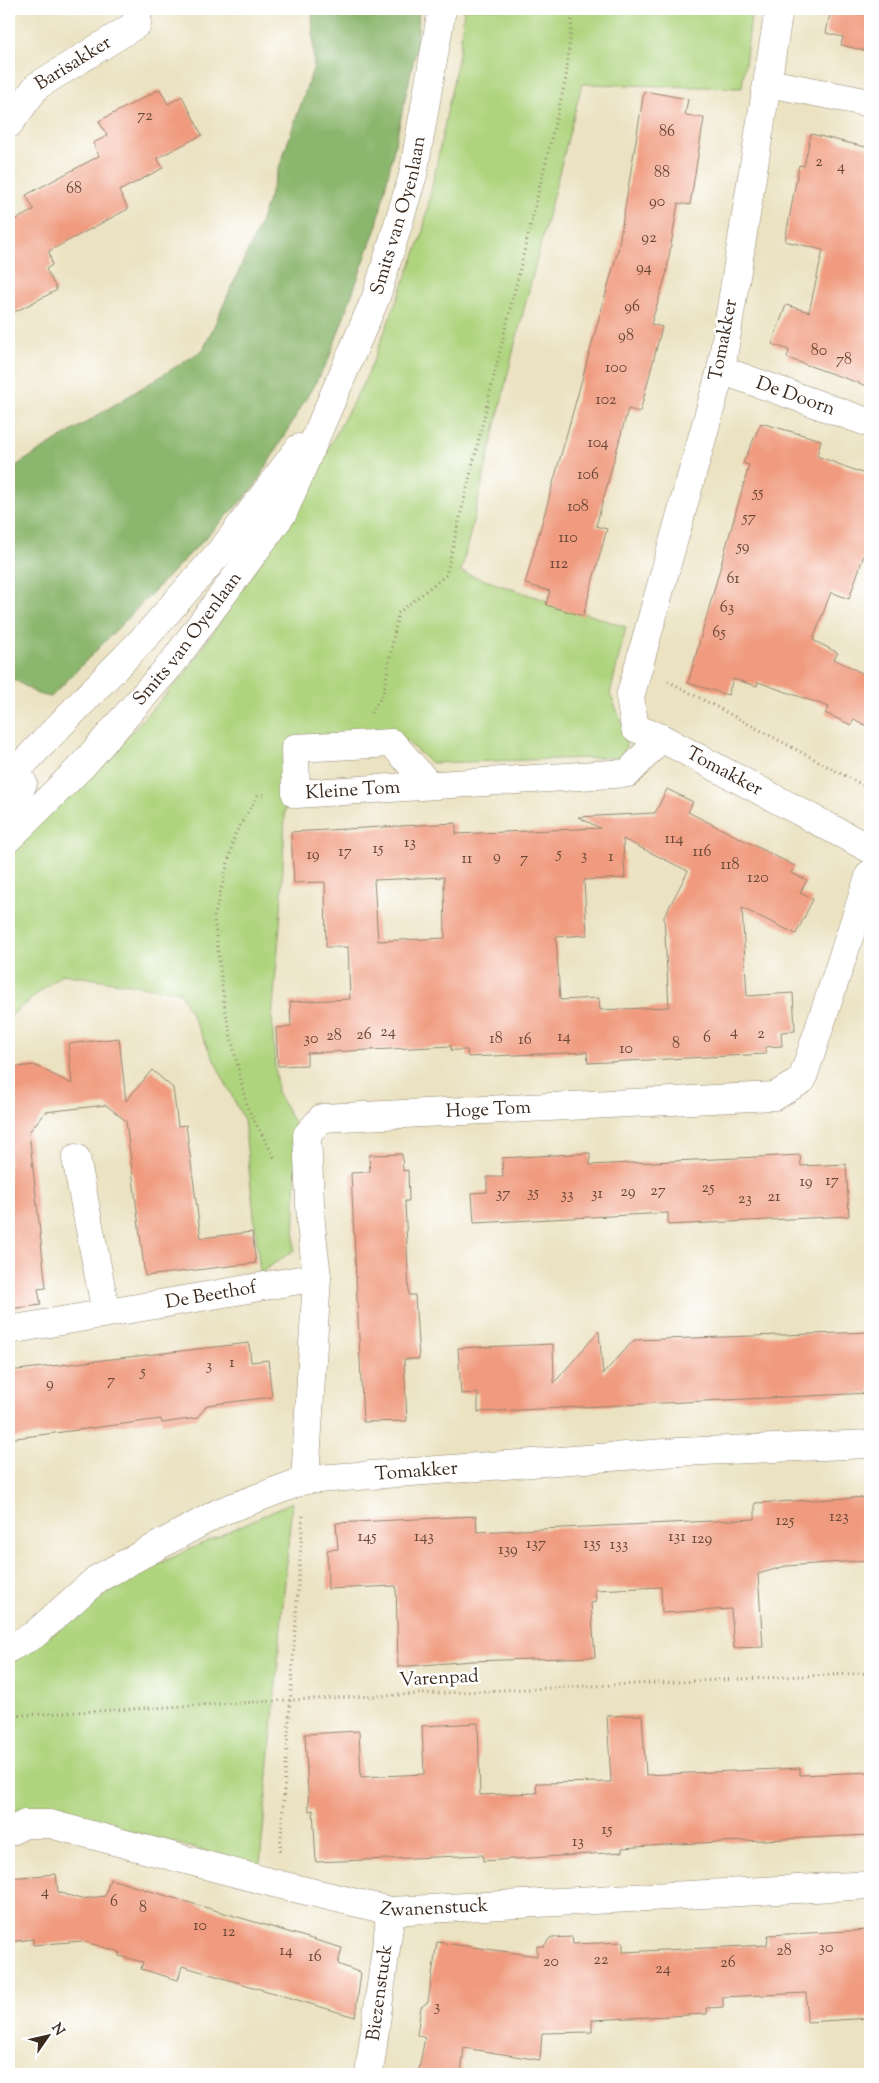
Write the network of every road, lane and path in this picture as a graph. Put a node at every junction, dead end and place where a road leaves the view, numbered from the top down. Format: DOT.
graph roads {
  1 [pos="136,9"];
  2 [pos="442,9"];
  3 [pos="573,9"];
  4 [pos="779,9"];
  5 [pos="769,83"];
  6 [pos="870,103"];
  7 [pos="9,124"];
  8 [pos="721,370"];
  9 [pos="326,413"];
  10 [pos="870,423"];
  11 [pos="638,665"];
  12 [pos="661,738"];
  13 [pos="350,745"];
  14 [pos="11,773"];
  15 [pos="429,785"];
  16 [pos="870,789"];
  17 [pos="296,794"];
  18 [pos="9,818"];
  19 [pos="9,838"];
  20 [pos="870,849"];
  21 [pos="870,874"];
  22 [pos="76,1158"];
  23 [pos="279,1166"];
  24 [pos="317,1277"];
  25 [pos="106,1313"];
  26 [pos="9,1330"];
  27 [pos="870,1444"];
  28 [pos="305,1480"];
  29 [pos="9,1648"];
  30 [pos="870,1673"];
  31 [pos="291,1700"];
  32 [pos="9,1716"];
  33 [pos="9,1832"];
  34 [pos="277,1884"];
  35 [pos="870,1885"];
  36 [pos="391,1911"];
  37 [pos="369,2074"];
  1 -- 7 [label="street, Barisakker"];
  2 -- 9 [label="street, Smits van Oyenlaan"];
  3 -- 13 [label="path"];
  4 -- 5 [label="street, Tomakker"];
  5 -- 6 [label="street"];
  5 -- 8 [label="street, Tomakker"];
  8 -- 10 [label="street, De Doorn"];
  8 -- 11 [label="street, Tomakker"];
  9 -- 14 [label="street, Smits van Oyenlaan"];
  9 -- 19 [label="street, Smits van Oyenlaan"];
  11 -- 12 [label="street, Tomakker"];
  11 -- 16 [label="path"];
  12 -- 15 [label="street, Kleine Tom"];
  12 -- 20 [label="street, Tomakker"];
  13 -- 15 [label="street, Kleine Tom"];
  13 -- 17 [label="street, Kleine Tom"];
  14 -- 18 [label="street"];
  15 -- 17 [label="street, Kleine Tom"];
  17 -- 23 [label="path"];
  21 -- 24 [label="street, Hoge Tom"];
  22 -- 25 [label="street"];
  24 -- 25 [label="street, De Beethof"];
  24 -- 28 [label="street, Hoge Tom"];
  25 -- 26 [label="street, De Beethof"];
  27 -- 28 [label="street, Tomakker"];
  28 -- 29 [label="street, Tomakker"];
  28 -- 31 [label="path"];
  30 -- 31 [label="path, Varenpad"];
  31 -- 32 [label="path, Varenpad"];
  31 -- 34 [label="path"];
  33 -- 34 [label="street, Zwanenstuck"];
  34 -- 36 [label="street, Zwanenstuck"];
  35 -- 36 [label="street, Zwanenstuck"];
  36 -- 37 [label="street, Biezenstuck"];
}
